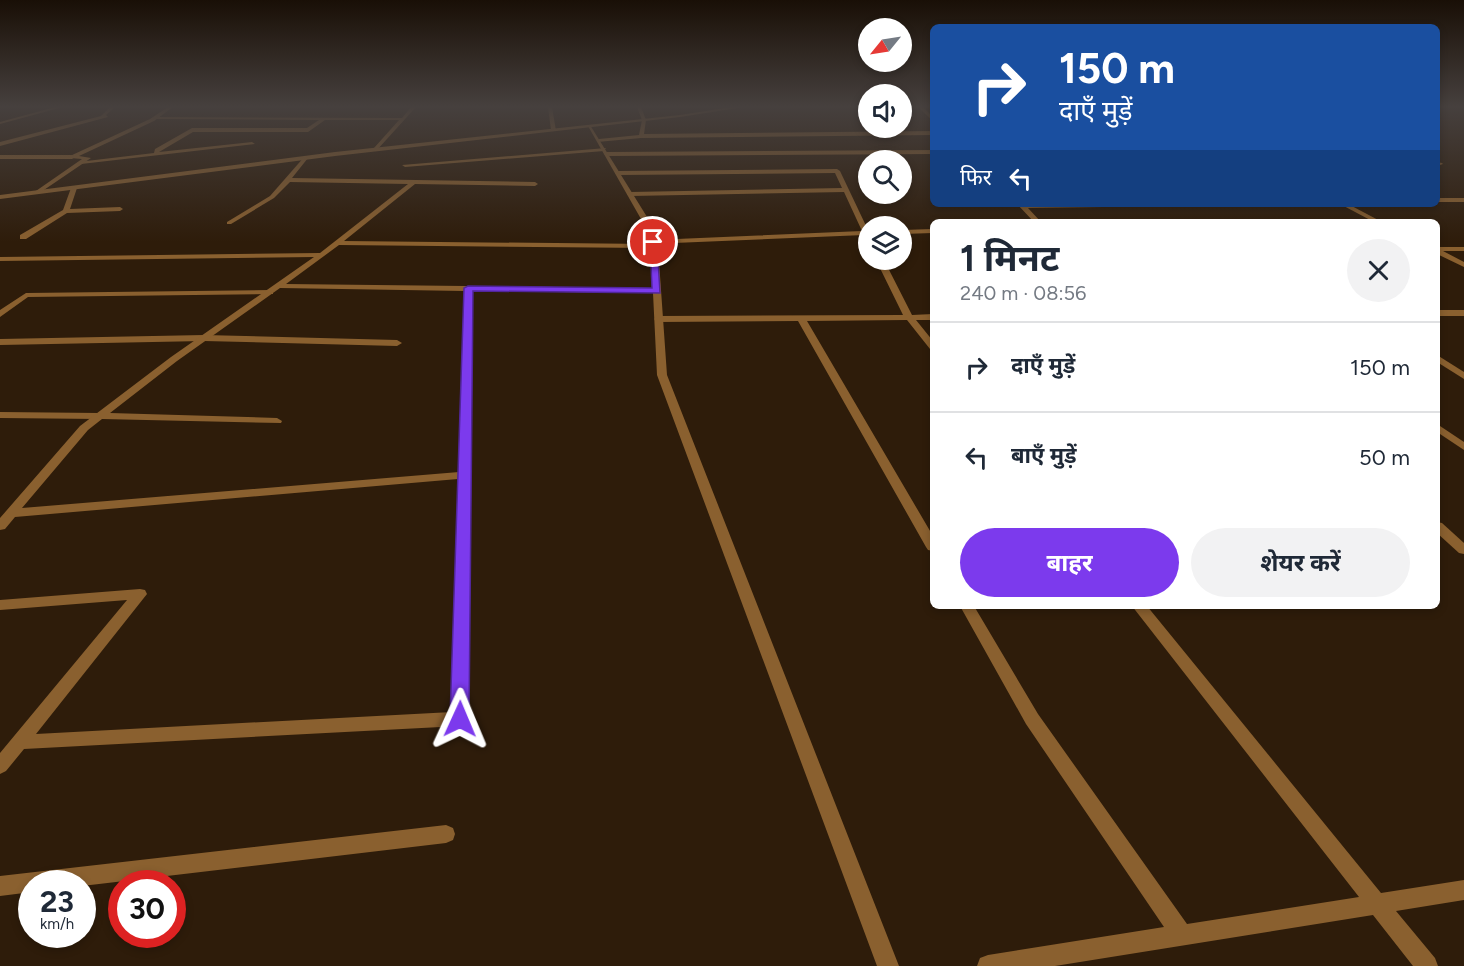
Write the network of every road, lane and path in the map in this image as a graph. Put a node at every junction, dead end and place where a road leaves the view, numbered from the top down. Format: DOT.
graph roads {
  1 [pos="82,152"];
  2 [pos="174,152"];
  3 [pos="352,152"];
  4 [pos="555,152"];
  5 [pos="605,152"];
  6 [pos="156,154"];
  7 [pos="0,157"];
  8 [pos="72,157"];
  9 [pos="305,158"];
  10 [pos="81,162"];
  11 [pos="405,165"];
  12 [pos="618,173"];
  13 [pos="288,180"];
  14 [pos="415,181"];
  15 [pos="535,184"];
  16 [pos="74,188"];
  17 [pos="846,190"];
  18 [pos="36,193"];
  19 [pos="630,194"];
  20 [pos="0,197"];
  21 [pos="1440,200"];
  22 [pos="1464,200"];
  23 [pos="1023,207"];
  24 [pos="1349,207"];
  25 [pos="120,209"];
  26 [pos="66,211"];
  27 [pos="859,216"];
  28 [pos="1035,219"];
  29 [pos="1373,219"];
  30 [pos="228,223"];
  31 [pos="930,231"];
  32 [pos="912,232"];
  33 [pos="858,234"];
  34 [pos="23,237"];
  35 [pos="339,243"];
  36 [pos="653,244"];
  37 [pos="1464,249"];
  38 [pos="1440,250"];
  39 [pos="1440,252"];
  40 [pos="322,255"];
  41 [pos="0,259"];
  42 [pos="1464,265"];
  43 [pos="885,270"];
  44 [pos="468,288"];
  45 [pos="274,289"];
  46 [pos="656,291"];
  47 [pos="1440,313"];
  48 [pos="1454,313"];
  49 [pos="1464,313"];
  50 [pos="0,314"];
  51 [pos="909,317"];
  52 [pos="930,317"];
  53 [pos="801,318"];
  54 [pos="658,319"];
  55 [pos="1464,319"];
  56 [pos="204,338"];
  57 [pos="0,342"];
  58 [pos="397,343"];
  59 [pos="930,343"];
  60 [pos="1440,360"];
  61 [pos="1464,376"];
  62 [pos="0,415"];
  63 [pos="99,416"];
  64 [pos="277,421"];
  65 [pos="1440,429"];
  66 [pos="1464,447"];
  67 [pos="465,475"];
  68 [pos="12,513"];
  69 [pos="0,526"];
  70 [pos="1440,529"];
  71 [pos="930,542"];
  72 [pos="1464,550"];
  73 [pos="0,605"];
  74 [pos="969,609"];
  75 [pos="1141,609"];
  76 [pos="20,742"];
  77 [pos="0,766"];
  78 [pos="446,834"];
  79 [pos="0,886"];
  80 [pos="1464,890"];
  81 [pos="1376,903"];
  82 [pos="1182,935"];
  83 [pos="888,966"];
  84 [pos="988,966"];
  85 [pos="1427,966"];
  1 -- 8 [label="street"];
  2 -- 6 [label="street"];
  3 -- 9 [label="street"];
  4 -- 11 [label="street"];
  5 -- 12 [label="street"];
  6 -- 10 [label="street"];
  7 -- 8 [label="street"];
  8 -- 10 [label="street"];
  9 -- 13 [label="street"];
  9 -- 16 [label="street"];
  10 -- 18 [label="street"];
  12 -- 17 [label="street"];
  12 -- 19 [label="street"];
  13 -- 14 [label="street"];
  13 -- 30 [label="street"];
  14 -- 15 [label="street"];
  14 -- 35 [label="street"];
  16 -- 18 [label="street"];
  16 -- 26 [label="street"];
  17 -- 19 [label="street"];
  17 -- 27 [label="street"];
  18 -- 20 [label="street"];
  19 -- 36 [label="street"];
  21 -- 22 [label="street"];
  23 -- 28 [label="street"];
  24 -- 29 [label="street"];
  25 -- 26 [label="street"];
  26 -- 34 [label="street"];
  31 -- 32 [label="street"];
  33 -- 36 [label="street"];
  35 -- 36 [label="street"];
  35 -- 40 [label="street"];
  36 -- 46 [label="street"];
  37 -- 38 [label="street"];
  39 -- 42 [label="street"];
  40 -- 41 [label="street"];
  40 -- 45 [label="street"];
  43 -- 51 [label="street"];
  44 -- 45 [label="street"];
  44 -- 46 [label="street"];
  44 -- 67 [label="street"];
  45 -- 50 [label="street"];
  45 -- 56 [label="street"];
  46 -- 54 [label="street"];
  47 -- 48 [label="street"];
  48 -- 49 [label="street"];
  48 -- 55 [label="street"];
  51 -- 52 [label="street"];
  51 -- 53 [label="street"];
  51 -- 59 [label="street"];
  53 -- 54 [label="street"];
  53 -- 71 [label="street"];
  54 -- 83 [label="street"];
  56 -- 57 [label="street"];
  56 -- 58 [label="street"];
  56 -- 63 [label="street"];
  60 -- 61 [label="street"];
  62 -- 63 [label="street"];
  63 -- 64 [label="street"];
  63 -- 68 [label="street"];
  65 -- 66 [label="street"];
  67 -- 68 [label="street"];
  67 -- 76 [label="street"];
  68 -- 69 [label="street"];
  70 -- 72 [label="street"];
  73 -- 76 [label="street"];
  74 -- 82 [label="street"];
  75 -- 81 [label="street"];
  76 -- 77 [label="street"];
  78 -- 79 [label="street"];
  80 -- 81 [label="street"];
  81 -- 82 [label="street"];
  81 -- 85 [label="street"];
  82 -- 84 [label="street"];
}
